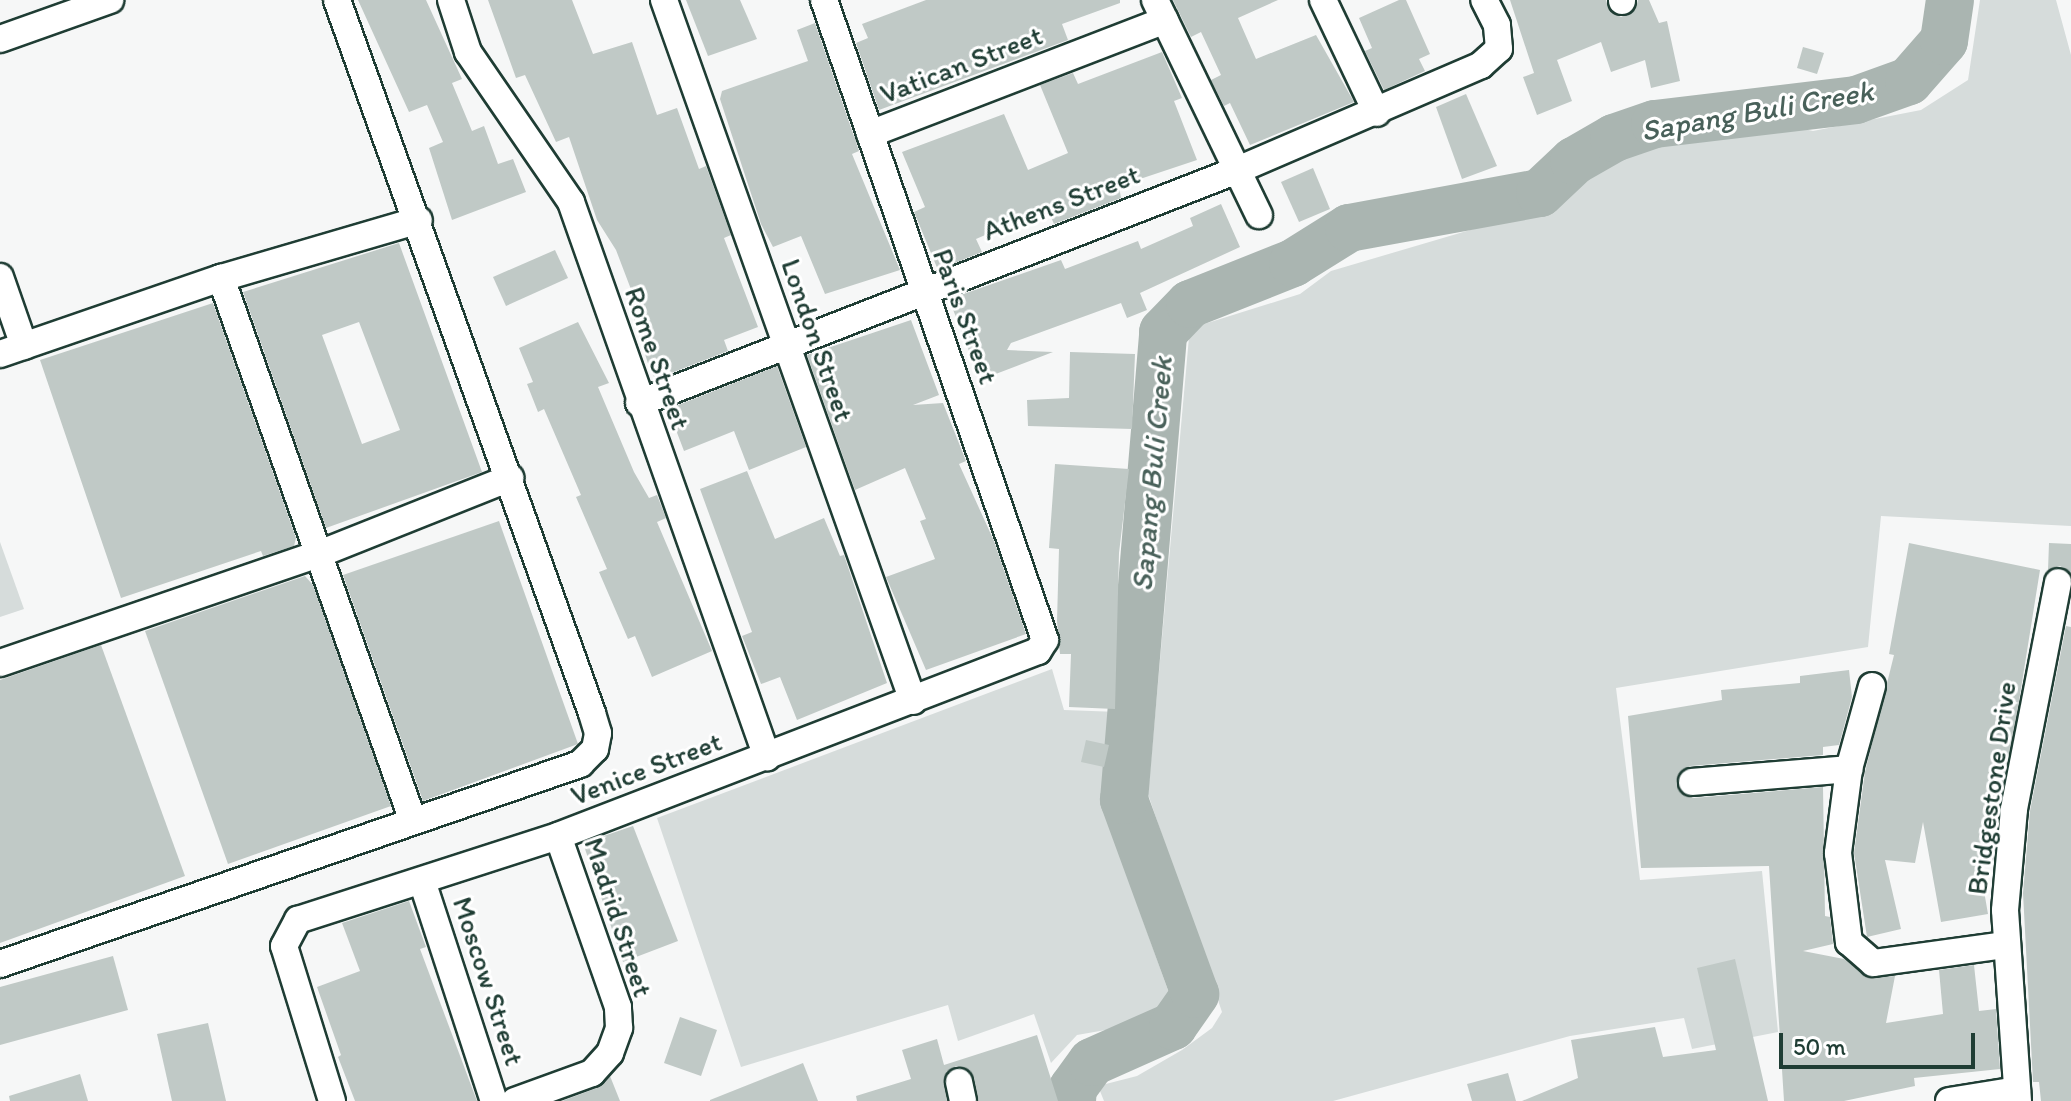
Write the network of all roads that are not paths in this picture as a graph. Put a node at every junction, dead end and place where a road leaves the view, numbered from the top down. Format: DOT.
graph roads {
  1 [pos="110,0"];
  2 [pos="337,0"];
  3 [pos="451,0"];
  4 [pos="664,0"];
  5 [pos="824,0"];
  6 [pos="1323,0"];
  7 [pos="1484,0"];
  8 [pos="1160,10"];
  9 [pos="0,39"];
  10 [pos="1377,113"];
  11 [pos="870,134"];
  12 [pos="1240,169"];
  13 [pos="1259,215"];
  14 [pos="419,220"];
  15 [pos="0,277"];
  16 [pos="221,278"];
  17 [pos="922,289"];
  18 [pos="785,345"];
  19 [pos="12,350"];
  20 [pos="639,403"];
  21 [pos="510,478"];
  22 [pos="319,554"];
  23 [pos="2058,582"];
  24 [pos="1038,651"];
  25 [pos="0,663"];
  26 [pos="1872,686"];
  27 [pos="913,701"];
  28 [pos="767,757"];
  29 [pos="1849,769"];
  30 [pos="1692,782"];
  31 [pos="413,821"];
  32 [pos="558,836"];
  33 [pos="422,881"];
  34 [pos="2004,945"];
  35 [pos="0,964"];
  36 [pos="2018,1096"];
  37 [pos="332,1101"];
  38 [pos="494,1101"];
  39 [pos="515,1101"];
  40 [pos="1949,1101"];
  1 -- 9 [label="street"];
  2 -- 14 [label="street"];
  3 -- 20 [label="street, Rome Street"];
  4 -- 18 [label="street, London Street"];
  5 -- 11 [label="street, Paris Street"];
  6 -- 10 [label="street"];
  7 -- 10 [label="street, Athens Street"];
  8 -- 11 [label="street, Vatican Street"];
  8 -- 12 [label="street"];
  10 -- 12 [label="street, Athens Street"];
  11 -- 17 [label="street, Paris Street"];
  12 -- 13 [label="street"];
  12 -- 17 [label="street, Athens Street"];
  14 -- 16 [label="street"];
  14 -- 21 [label="street"];
  15 -- 19 [label="street"];
  16 -- 19 [label="street"];
  16 -- 22 [label="street"];
  17 -- 18 [label="street, Athens Street"];
  17 -- 24 [label="street, Paris Street"];
  18 -- 20 [label="street, Athens Street"];
  18 -- 27 [label="street, London Street"];
  20 -- 28 [label="street, Rome Street"];
  21 -- 22 [label="street"];
  21 -- 31 [label="street"];
  22 -- 25 [label="street"];
  22 -- 31 [label="street"];
  23 -- 34 [label="street, Bridgestone Drive"];
  24 -- 27 [label="street, Venice Street"];
  26 -- 29 [label="street"];
  27 -- 28 [label="street, Venice Street"];
  28 -- 32 [label="street, Venice Street"];
  29 -- 30 [label="street"];
  29 -- 34 [label="street"];
  31 -- 35 [label="street"];
  32 -- 33 [label="street, Venice Street"];
  32 -- 39 [label="street, Madrid Street"];
  33 -- 37 [label="street, Venice Street"];
  33 -- 38 [label="street, Moscow Street"];
  34 -- 36 [label="street, Bridgestone Drive"];
  36 -- 40 [label="street"];
}
